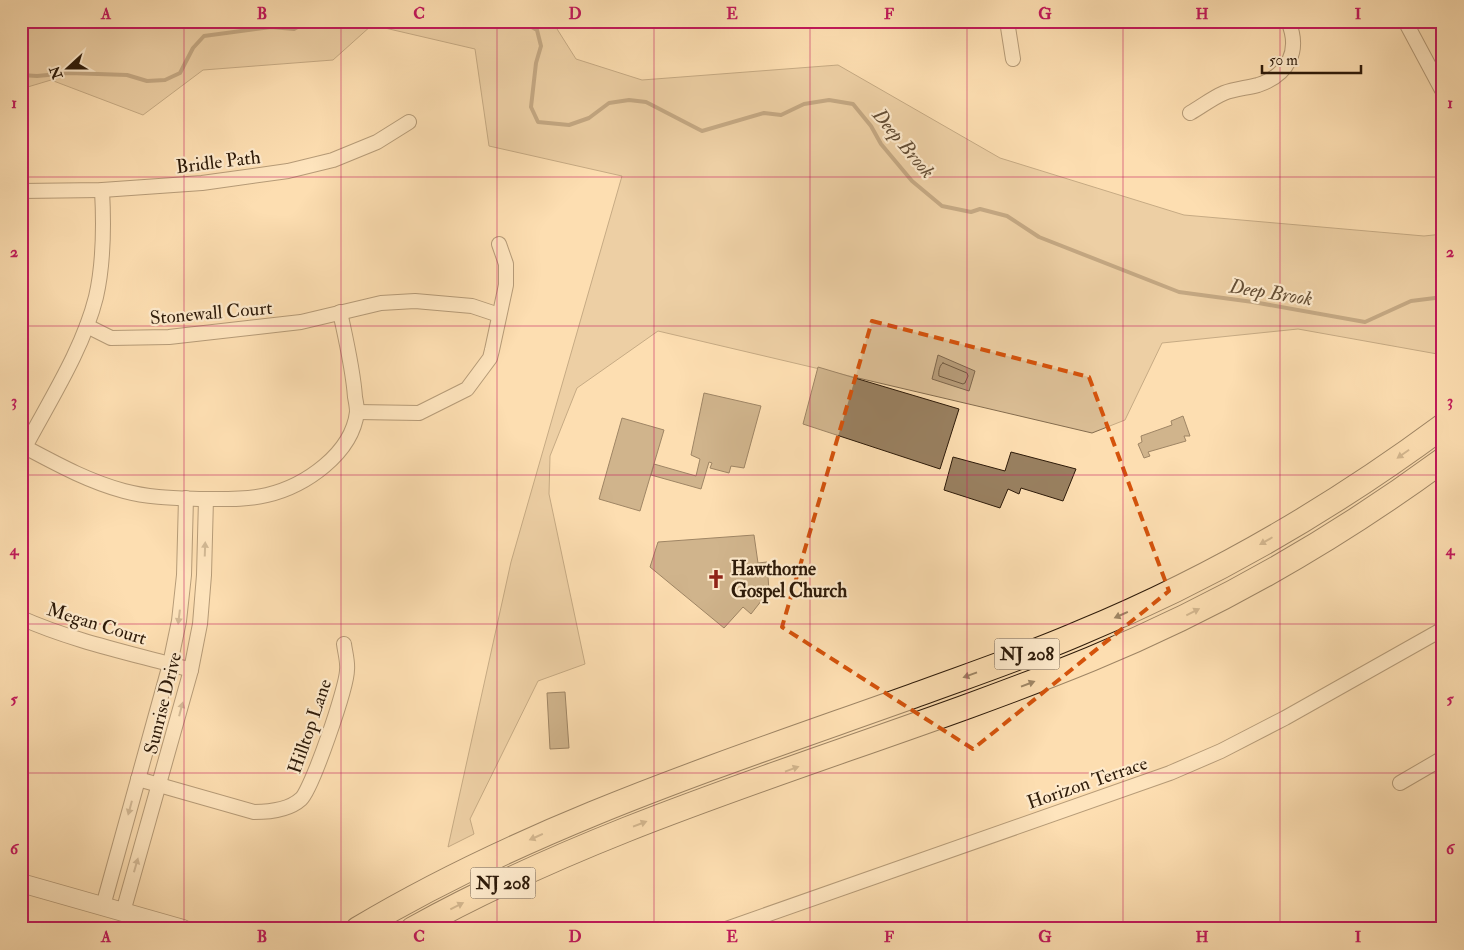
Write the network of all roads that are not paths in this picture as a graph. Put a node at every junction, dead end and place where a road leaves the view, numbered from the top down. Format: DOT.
graph roads {
  1 [pos="1007,21"];
  2 [pos="1288,21"];
  3 [pos="1405,21"];
  4 [pos="1013,59"];
  5 [pos="1443,92"];
  6 [pos="1190,113"];
  7 [pos="409,122"];
  8 [pos="21,190"];
  9 [pos="102,190"];
  10 [pos="499,244"];
  11 [pos="340,312"];
  12 [pos="499,315"];
  13 [pos="87,326"];
  14 [pos="356,412"];
  15 [pos="1443,426"];
  16 [pos="23,446"];
  17 [pos="1443,460"];
  18 [pos="186,498"];
  19 [pos="206,499"];
  20 [pos="21,618"];
  21 [pos="1443,629"];
  22 [pos="344,644"];
  23 [pos="170,664"];
  24 [pos="191,670"];
  25 [pos="1443,758"];
  26 [pos="138,779"];
  27 [pos="1400,783"];
  28 [pos="160,785"];
  29 [pos="21,882"];
  30 [pos="103,906"];
  31 [pos="123,912"];
  32 [pos="183,929"];
  33 [pos="358,929"];
  34 [pos="413,929"];
  35 [pos="726,929"];
  1 -- 4 [label="street"];
  2 -- 6 [label="street"];
  3 -- 5 [label="street"];
  7 -- 9 [label="street, Bridle Path"];
  8 -- 9 [label="street, Bridle Path"];
  9 -- 13 [label="street"];
  10 -- 12 [label="street"];
  11 -- 12 [label="street, Stonewall Court"];
  11 -- 13 [label="street, Stonewall Court"];
  11 -- 14 [label="street"];
  12 -- 14 [label="street"];
  13 -- 16 [label="street"];
  14 -- 19 [label="street"];
  15 -- 33 [label="highway, NJ 208, one-way"];
  16 -- 18 [label="street"];
  34 -- 17 [label="highway, NJ 208, one-way"];
  18 -- 19 [label="street"];
  18 -- 23 [label="street, Sunrise Drive, one-way"];
  24 -- 19 [label="street, Sunrise Drive, one-way"];
  20 -- 23 [label="street, Megan Court"];
  21 -- 35 [label="street, Horizon Terrace"];
  22 -- 28 [label="street, Hilltop Lane"];
  23 -- 24 [label="street, Megan Court"];
  23 -- 26 [label="street, Sunrise Drive"];
  28 -- 24 [label="street, Sunrise Drive, one-way"];
  25 -- 27 [label="street"];
  26 -- 28 [label="street, Hilltop Lane"];
  26 -- 30 [label="street, Sunrise Drive, one-way"];
  31 -- 28 [label="street, Sunrise Drive, one-way"];
  29 -- 30 [label="street"];
  30 -- 31 [label="street"];
  31 -- 32 [label="street"];
}
